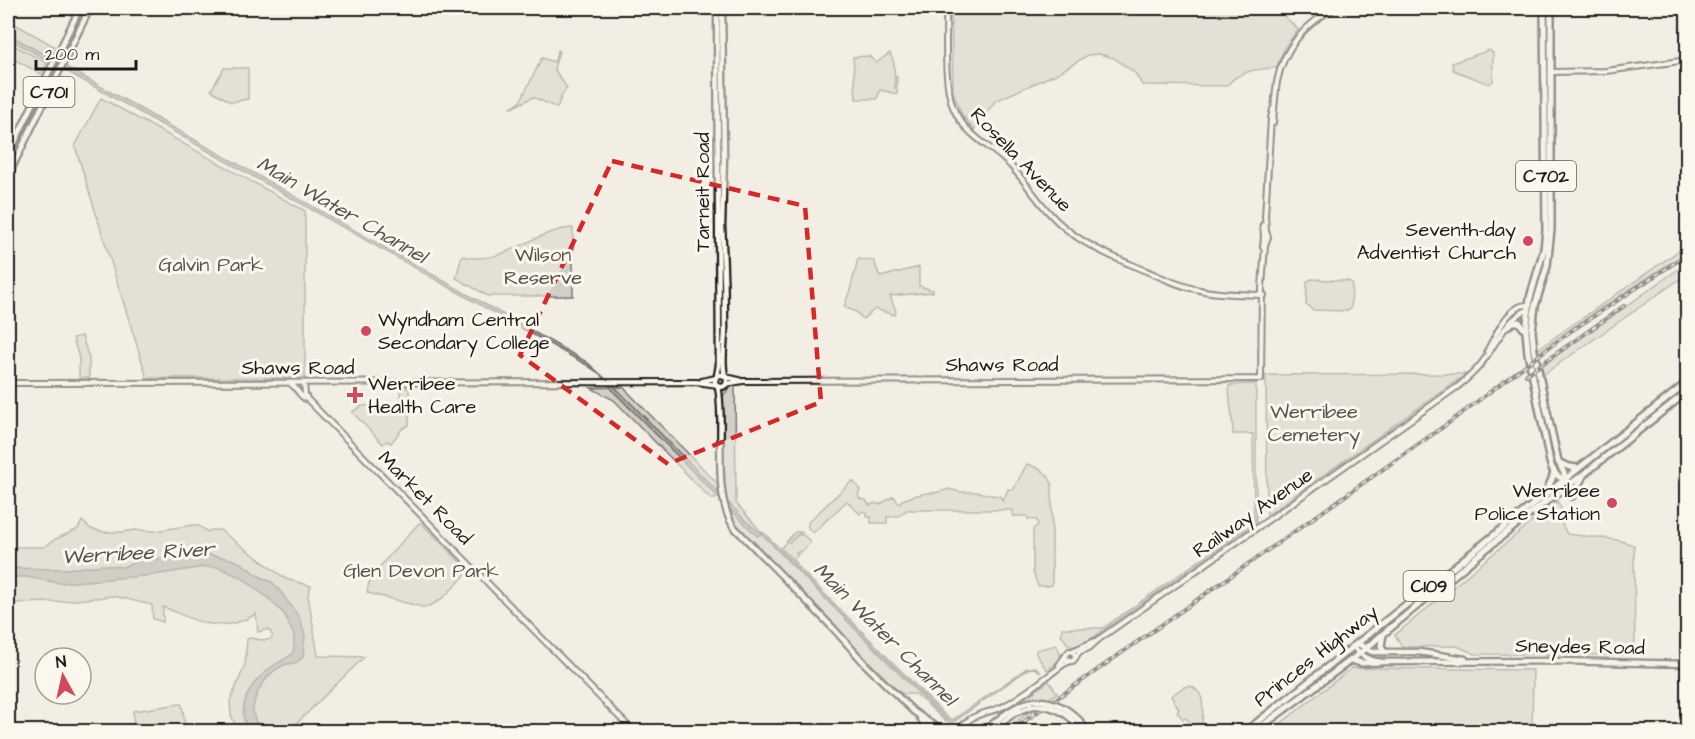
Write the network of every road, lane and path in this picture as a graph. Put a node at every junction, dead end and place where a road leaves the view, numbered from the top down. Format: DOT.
graph roads {
  1 [pos="80,8"];
  2 [pos="90,8"];
  3 [pos="719,8"];
  4 [pos="946,8"];
  5 [pos="1336,8"];
  6 [pos="1544,8"];
  7 [pos="1551,8"];
  8 [pos="1688,60"];
  9 [pos="1548,72"];
  10 [pos="1551,87"];
  11 [pos="1545,92"];
  12 [pos="28,114"];
  13 [pos="36,118"];
  14 [pos="1551,128"];
  15 [pos="1545,134"];
  16 [pos="721,135"];
  17 [pos="8,156"];
  18 [pos="8,176"];
  19 [pos="1263,295"];
  20 [pos="1528,307"];
  21 [pos="1535,308"];
  22 [pos="718,312"];
  23 [pos="725,312"];
  24 [pos="718,322"];
  25 [pos="725,322"];
  26 [pos="1509,325"];
  27 [pos="1526,331"];
  28 [pos="1480,365"];
  29 [pos="717,377"];
  30 [pos="725,377"];
  31 [pos="743,381"];
  32 [pos="696,382"];
  33 [pos="1688,382"];
  34 [pos="289,383"];
  35 [pos="304,383"];
  36 [pos="8,384"];
  37 [pos="721,385"];
  38 [pos="1688,391"];
  39 [pos="1673,393"];
  40 [pos="307,399"];
  41 [pos="1677,399"];
  42 [pos="1559,463"];
  43 [pos="1578,468"];
  44 [pos="1554,471"];
  45 [pos="1584,474"];
  46 [pos="1564,479"];
  47 [pos="1568,485"];
  48 [pos="1558,493"];
  49 [pos="1545,494"];
  50 [pos="1383,634"];
  51 [pos="1099,639"];
  52 [pos="1355,645"];
  53 [pos="1365,649"];
  54 [pos="1072,651"];
  55 [pos="1384,652"];
  56 [pos="1359,654"];
  57 [pos="1065,656"];
  58 [pos="1076,657"];
  59 [pos="1350,660"];
  60 [pos="1472,660"];
  61 [pos="1071,661"];
  62 [pos="1380,662"];
  63 [pos="1688,664"];
  64 [pos="1052,673"];
  65 [pos="1034,704"];
  66 [pos="919,716"];
  67 [pos="1273,717"];
  68 [pos="1263,718"];
  69 [pos="1078,722"];
  70 [pos="634,732"];
  71 [pos="932,732"];
  72 [pos="943,732"];
  73 [pos="958,732"];
  74 [pos="982,732"];
  75 [pos="991,732"];
  76 [pos="1082,732"];
  77 [pos="1087,732"];
  78 [pos="1245,732"];
  79 [pos="1254,732"];
  1 -- 12 [label="main road, C701"];
  2 -- 13 [label="main road, C701"];
  3 -- 16 [label="main road, Tarneit Road"];
  4 -- 19 [label="street, Rosella Avenue"];
  5 -- 19 [label="street"];
  6 -- 9 [label="highway, C702"];
  7 -- 9 [label="highway, C702"];
  8 -- 9 [label="street"];
  9 -- 10 [label="highway, C702"];
  9 -- 11 [label="highway, C702"];
  10 -- 11 [label="highway"];
  10 -- 14 [label="highway, C702"];
  11 -- 15 [label="highway, C702"];
  12 -- 13 [label="main road"];
  12 -- 17 [label="main road, C701"];
  13 -- 18 [label="main road, C701"];
  14 -- 15 [label="highway"];
  14 -- 21 [label="highway, C702"];
  15 -- 20 [label="highway, C702"];
  16 -- 22 [label="main road, Tarneit Road"];
  16 -- 23 [label="main road, Tarneit Road"];
  19 -- 31 [label="street, Shaws Road"];
  20 -- 21 [label="highway"];
  20 -- 26 [label="street, Railway Avenue"];
  20 -- 27 [label="highway, C702"];
  20 -- 28 [label="street, Railway Avenue"];
  21 -- 42 [label="highway, C702"];
  22 -- 23 [label="main road"];
  22 -- 24 [label="main road, Tarneit Road"];
  23 -- 25 [label="main road, Tarneit Road"];
  24 -- 25 [label="main road"];
  24 -- 29 [label="main road, Tarneit Road"];
  25 -- 30 [label="main road, Tarneit Road"];
  26 -- 27 [label="highway"];
  26 -- 28 [label="street, Railway Avenue"];
  27 -- 44 [label="highway, C702"];
  28 -- 51 [label="street, Railway Avenue"];
  29 -- 30 [label="main road"];
  29 -- 32 [label="street, Shaws Road"];
  29 -- 37 [label="main road, Tarneit Road"];
  30 -- 31 [label="street, Shaws Road"];
  30 -- 37 [label="main road, Tarneit Road"];
  31 -- 37 [label="street, Shaws Road"];
  32 -- 35 [label="street, Shaws Road"];
  32 -- 37 [label="street, Shaws Road"];
  33 -- 39 [label="highway, Princes Highway / C109"];
  34 -- 35 [label="street, Shaws Road"];
  34 -- 36 [label="street, Shaws Road"];
  34 -- 40 [label="street, Market Road"];
  35 -- 40 [label="street"];
  37 -- 66 [label="main road"];
  38 -- 41 [label="highway, Princes Highway / C109"];
  39 -- 41 [label="highway"];
  39 -- 43 [label="highway, Princes Highway / C109"];
  40 -- 70 [label="street, Market Road"];
  41 -- 45 [label="highway, Princes Highway / C109"];
  42 -- 43 [label="highway"];
  42 -- 46 [label="highway, C702"];
  43 -- 46 [label="highway, Princes Highway / C109"];
  44 -- 46 [label="highway, C702"];
  44 -- 49 [label="highway"];
  45 -- 47 [label="highway, Princes Highway / C109"];
  45 -- 48 [label="highway"];
  46 -- 47 [label="highway, C702"];
  46 -- 49 [label="highway, Princes Highway / C109"];
  47 -- 48 [label="highway, Princes Highway / C109"];
  48 -- 50 [label="highway, Princes Highway / C109"];
  49 -- 52 [label="highway, Princes Highway / C109"];
  50 -- 53 [label="highway, Princes Highway / C109"];
  50 -- 55 [label="highway"];
  51 -- 54 [label="street, Railway Avenue"];
  51 -- 58 [label="street, Railway Avenue"];
  52 -- 53 [label="main road, Sneydes Road"];
  52 -- 56 [label="main road"];
  52 -- 68 [label="highway, Princes Highway / C109"];
  53 -- 55 [label="main road, Sneydes Road"];
  53 -- 56 [label="highway, Princes Highway / C109"];
  54 -- 57 [label="street"];
  54 -- 58 [label="street"];
  55 -- 60 [label="main road, Sneydes Road"];
  56 -- 59 [label="highway, Princes Highway / C109"];
  56 -- 62 [label="main road, Sneydes Road"];
  57 -- 61 [label="street"];
  57 -- 64 [label="street"];
  58 -- 61 [label="street"];
  59 -- 62 [label="highway"];
  59 -- 67 [label="highway, Princes Highway / C109"];
  60 -- 62 [label="main road, Sneydes Road"];
  60 -- 63 [label="main road, Sneydes Road"];
  61 -- 64 [label="street"];
  64 -- 73 [label="street"];
  65 -- 69 [label="main road, bridge"];
  65 -- 74 [label="main road"];
  65 -- 75 [label="main road"];
  66 -- 71 [label="main road"];
  66 -- 72 [label="main road"];
  67 -- 68 [label="highway"];
  67 -- 79 [label="highway, Princes Highway / C109"];
  68 -- 78 [label="highway, Princes Highway / C109"];
  69 -- 76 [label="main road"];
  69 -- 77 [label="main road"];
}
